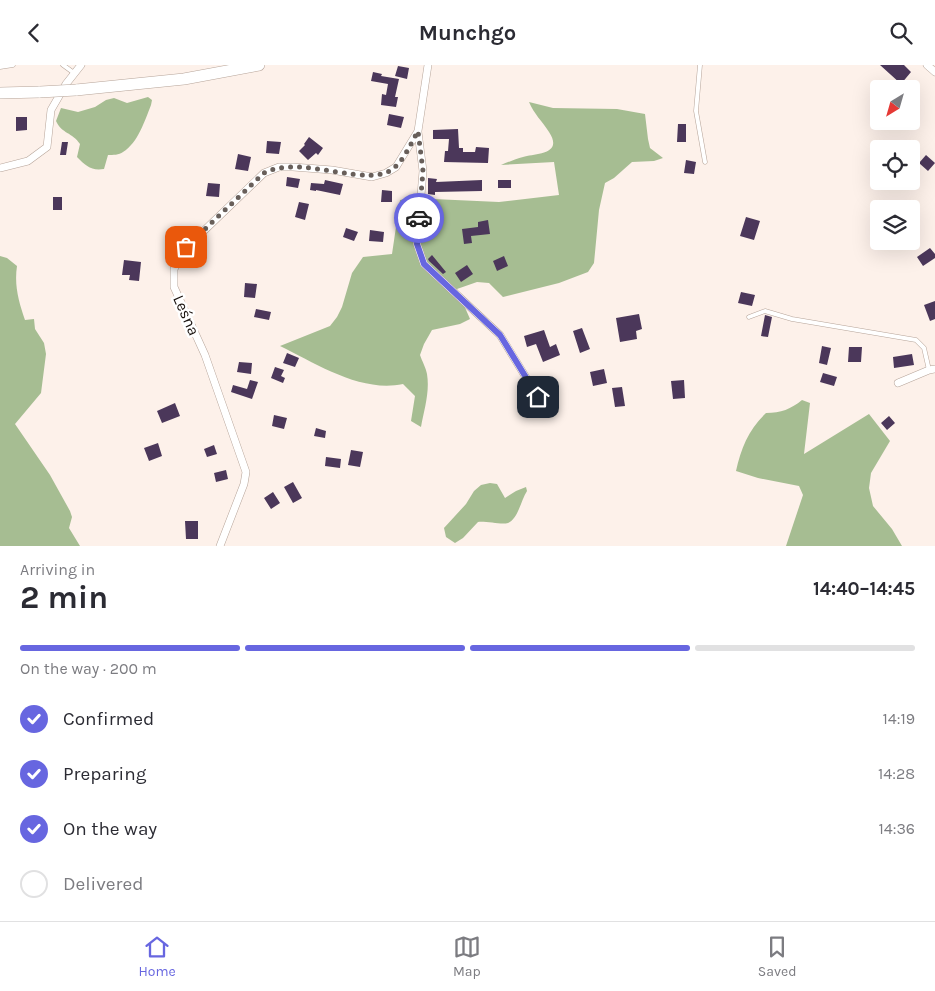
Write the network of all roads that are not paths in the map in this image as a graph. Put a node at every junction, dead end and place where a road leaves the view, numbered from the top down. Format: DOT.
graph roads {
  1 [pos="13,65"];
  2 [pos="62,65"];
  3 [pos="81,65"];
  4 [pos="259,65"];
  5 [pos="428,65"];
  6 [pos="700,65"];
  7 [pos="927,65"];
  8 [pos="0,67"];
  9 [pos="74,73"];
  10 [pos="935,73"];
  11 [pos="0,93"];
  12 [pos="418,131"];
  13 [pos="705,163"];
  14 [pos="0,168"];
  15 [pos="749,317"];
  16 [pos="932,370"];
  17 [pos="898,383"];
  18 [pos="538,397"];
  19 [pos="220,546"];
  1 -- 8 [label="lane"];
  2 -- 9 [label="lane"];
  3 -- 9 [label="street"];
  4 -- 11 [label="main road, bridge"];
  5 -- 12 [label="street, Leśna"];
  6 -- 13 [label="lane"];
  7 -- 10 [label="street"];
  9 -- 14 [label="street"];
  12 -- 18 [label="street"];
  12 -- 19 [label="street, Leśna"];
  15 -- 16 [label="lane"];
  16 -- 17 [label="street"];
}
